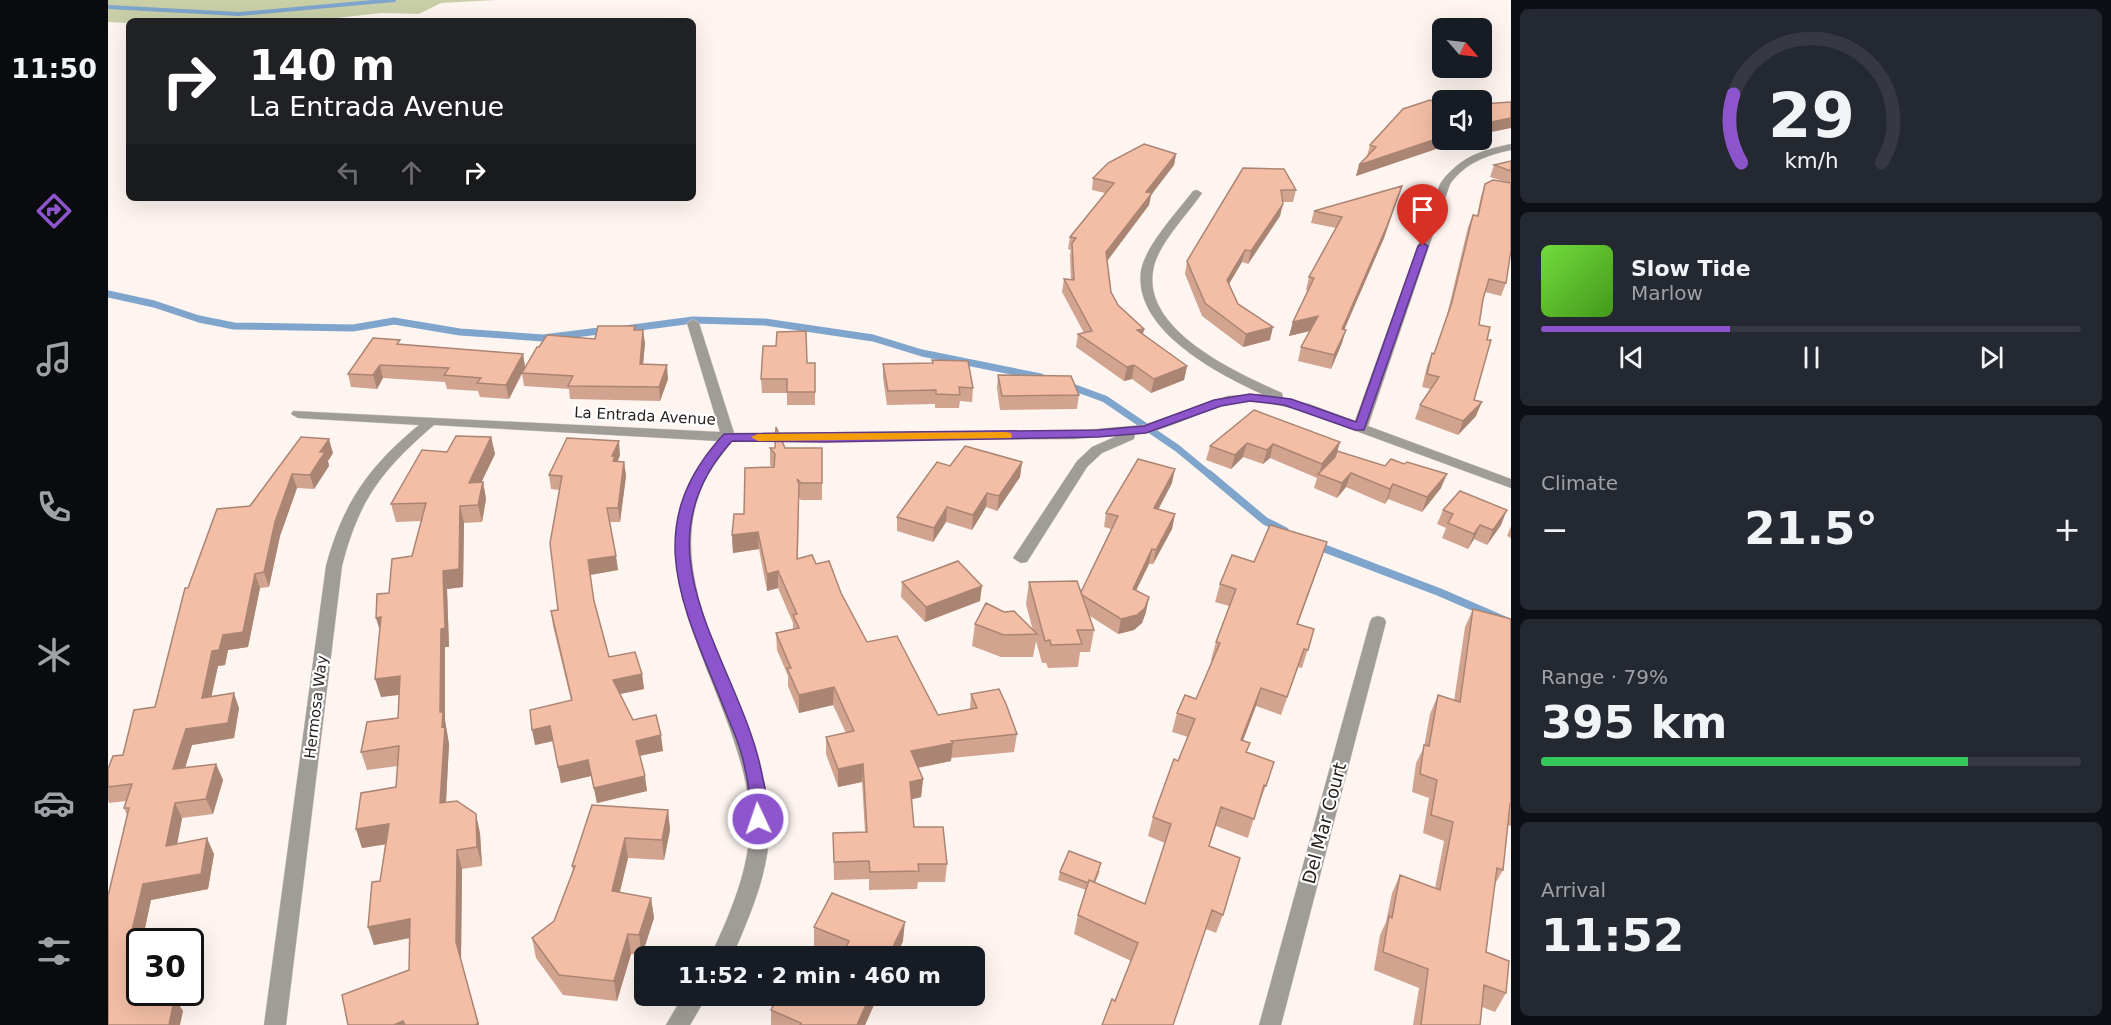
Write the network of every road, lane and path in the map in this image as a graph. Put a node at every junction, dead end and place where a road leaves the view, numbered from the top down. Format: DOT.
graph roads {
  1 [pos="1511,147"];
  2 [pos="1197,193"];
  3 [pos="693,323"];
  4 [pos="1304,407"];
  5 [pos="298,414"];
  6 [pos="431,421"];
  7 [pos="1360,428"];
  8 [pos="1146,429"];
  9 [pos="728,437"];
  10 [pos="1511,484"];
  11 [pos="1021,558"];
  12 [pos="1378,622"];
  13 [pos="726,946"];
  14 [pos="689,1006"];
  15 [pos="275,1025"];
  16 [pos="677,1025"];
  17 [pos="1270,1025"];
  1 -- 7 [label="street"];
  2 -- 4 [label="street"];
  3 -- 9 [label="street"];
  4 -- 7 [label="street, La Entrada Avenue"];
  4 -- 8 [label="street, La Entrada Avenue"];
  5 -- 6 [label="street, La Entrada Avenue"];
  6 -- 9 [label="street, La Entrada Avenue"];
  6 -- 15 [label="street, Hermosa Way"];
  7 -- 10 [label="street, La Entrada Avenue"];
  8 -- 9 [label="street, La Entrada Avenue"];
  8 -- 11 [label="street"];
  9 -- 13 [label="street"];
  12 -- 17 [label="street, Del Mar Court"];
  14 -- 16 [label="street"];
}
